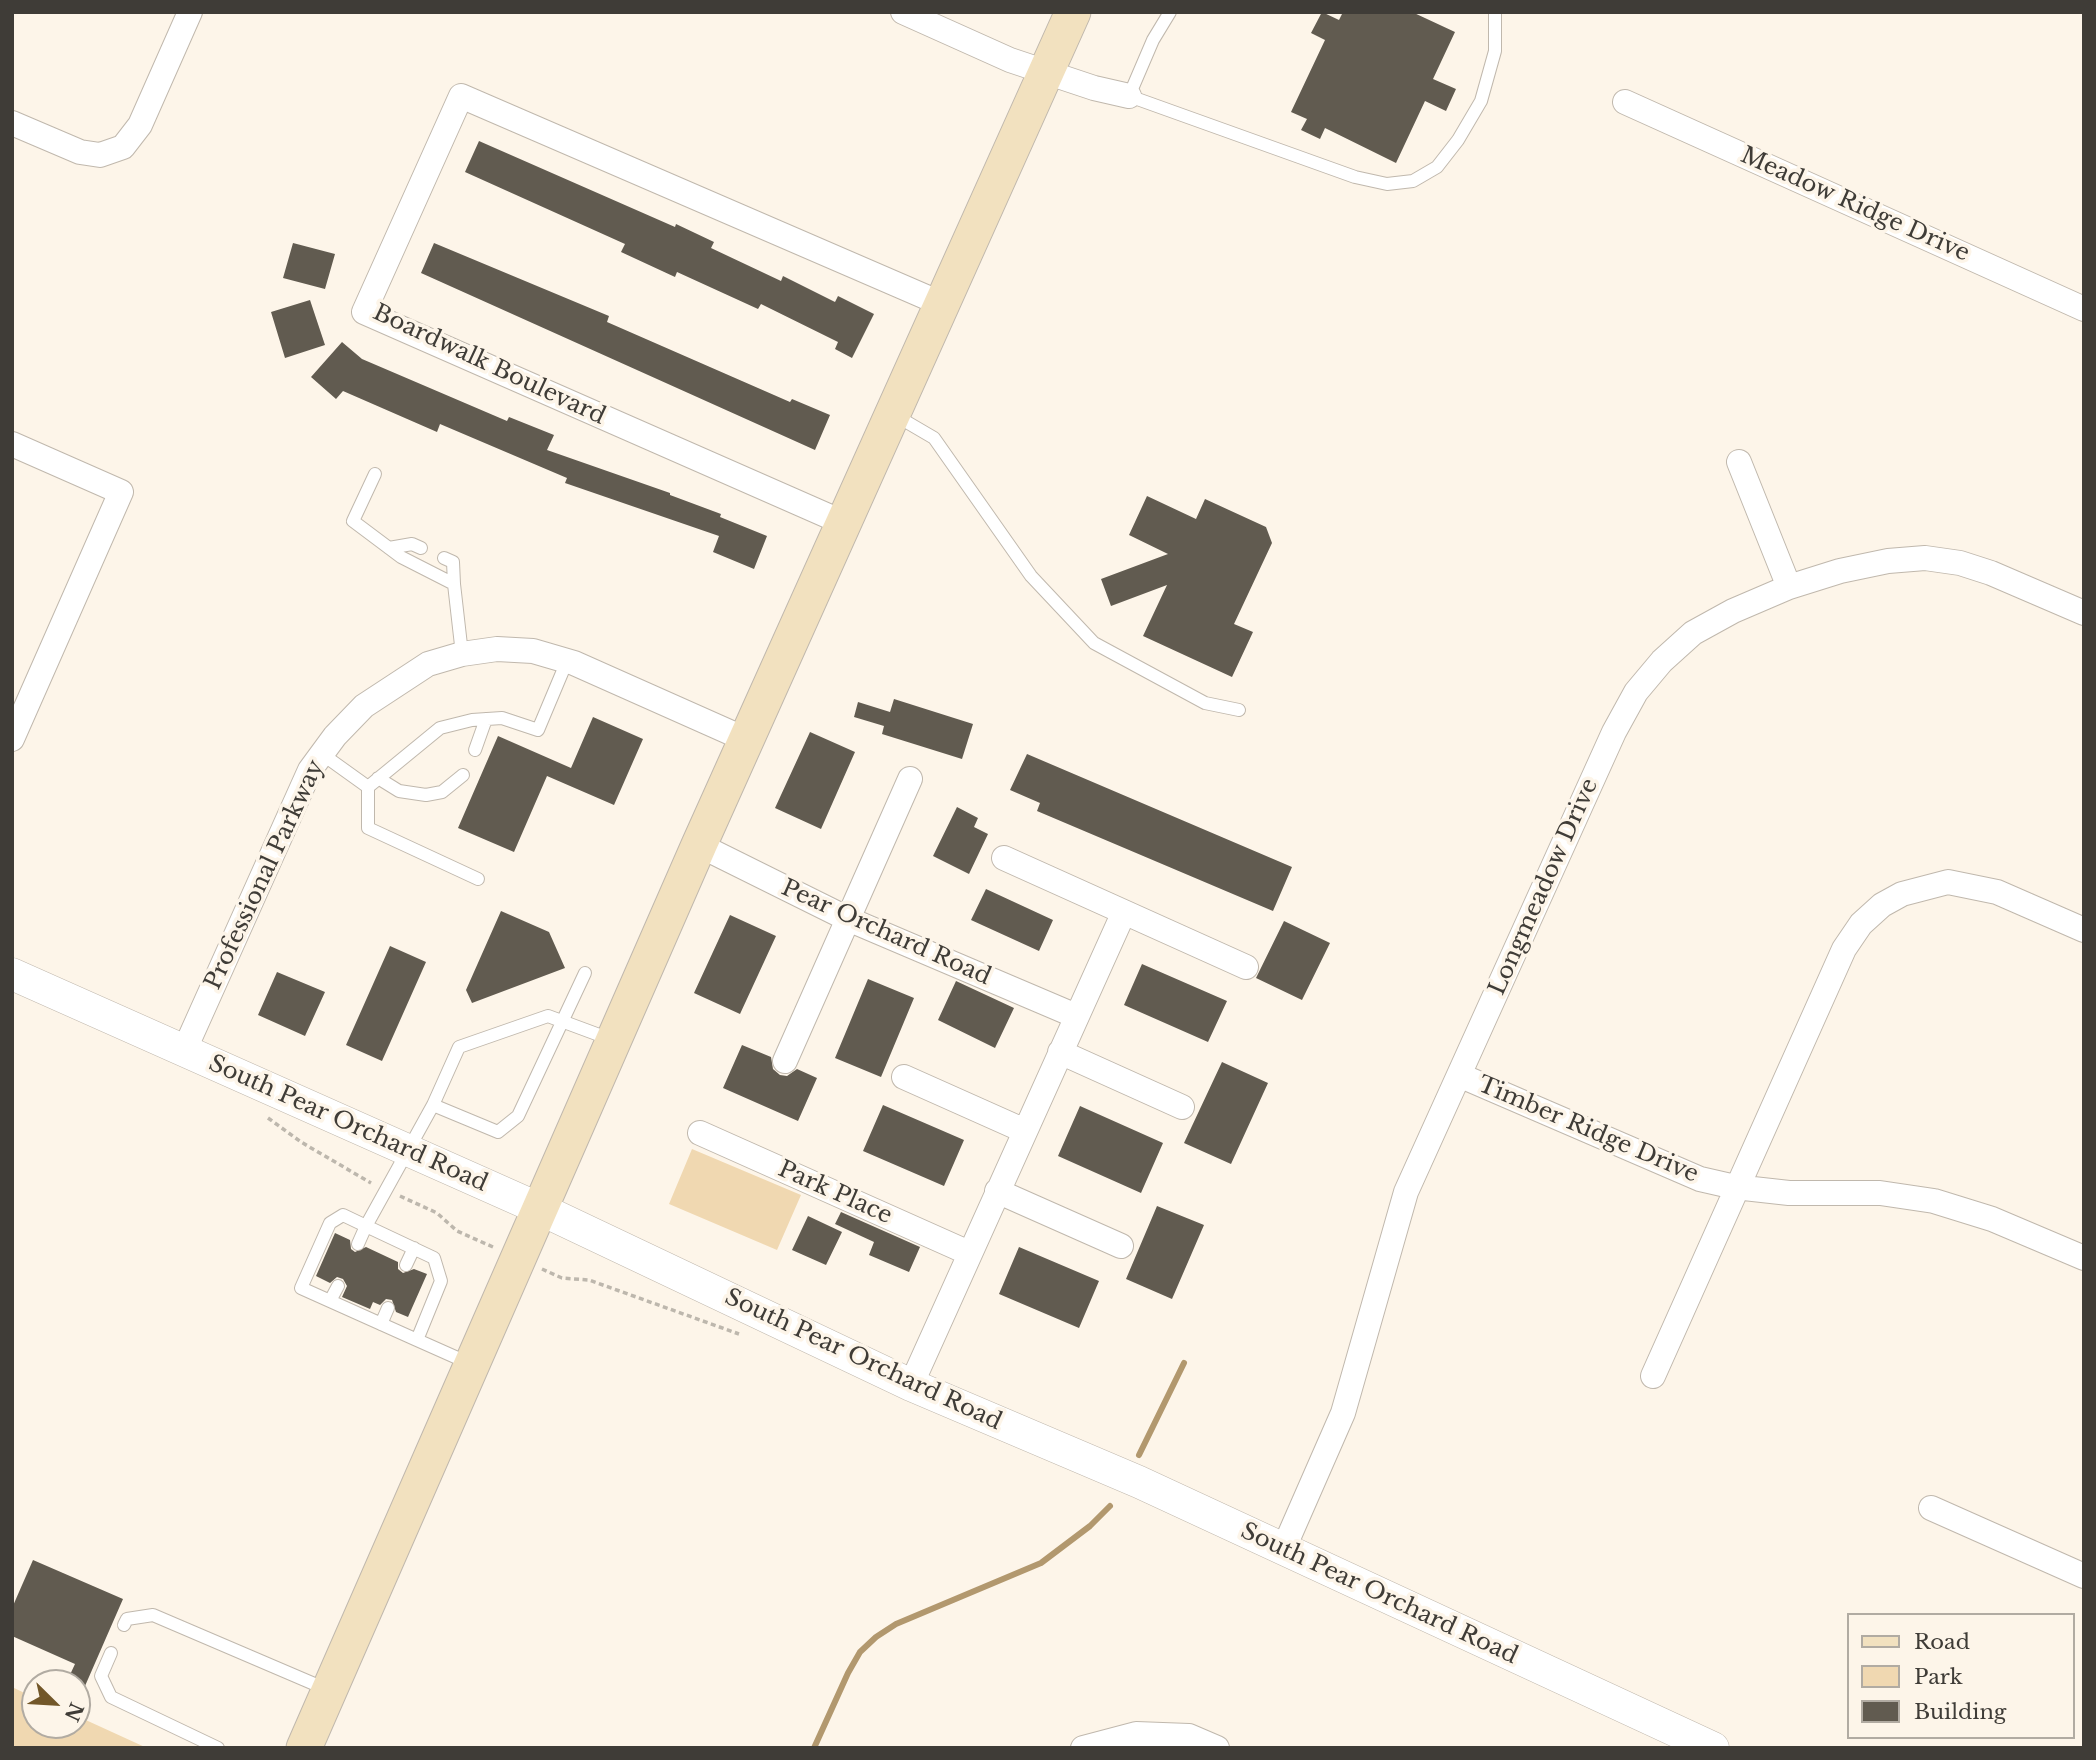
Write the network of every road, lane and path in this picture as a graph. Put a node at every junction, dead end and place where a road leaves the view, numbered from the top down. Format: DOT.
graph roads {
  1 [pos="190,12"];
  2 [pos="904,12"];
  3 [pos="1073,12"];
  4 [pos="1170,12"];
  5 [pos="1495,12"];
  6 [pos="1046,71"];
  7 [pos="1129,96"];
  8 [pos="1626,102"];
  9 [pos="12,123"];
  10 [pos="942,304"];
  11 [pos="2084,309"];
  12 [pos="893,414"];
  13 [pos="12,444"];
  14 [pos="1739,462"];
  15 [pos="375,474"];
  16 [pos="844,523"];
  17 [pos="389,548"];
  18 [pos="421,548"];
  19 [pos="444,558"];
  20 [pos="454,584"];
  21 [pos="1789,587"];
  22 [pos="2084,613"];
  23 [pos="462,654"];
  24 [pos="567,661"];
  25 [pos="1239,710"];
  26 [pos="486,719"];
  27 [pos="12,739"];
  28 [pos="747,740"];
  29 [pos="475,750"];
  30 [pos="322,754"];
  31 [pos="463,775"];
  32 [pos="378,778"];
  33 [pos="910,779"];
  34 [pos="368,787"];
  35 [pos="699,845"];
  36 [pos="1004,858"];
  37 [pos="478,880"];
  38 [pos="1124,912"];
  39 [pos="848,919"];
  40 [pos="2084,930"];
  41 [pos="1246,967"];
  42 [pos="585,972"];
  43 [pos="12,974"];
  44 [pos="1076,1016"];
  45 [pos="563,1021"];
  46 [pos="516,1027"];
  47 [pos="614,1040"];
  48 [pos="509,1042"];
  49 [pos="184,1051"];
  50 [pos="1060,1052"];
  51 [pos="785,1060"];
  52 [pos="1459,1075"];
  53 [pos="904,1077"];
  54 [pos="433,1105"];
  55 [pos="1182,1107"];
  56 [pos="1025,1130"];
  57 [pos="700,1133"];
  58 [pos="407,1150"];
  59 [pos="1735,1187"];
  60 [pos="997,1191"];
  61 [pos="540,1209"];
  62 [pos="366,1226"];
  63 [pos="358,1244"];
  64 [pos="1121,1246"];
  65 [pos="414,1248"];
  66 [pos="970,1253"];
  67 [pos="2084,1258"];
  68 [pos="406,1265"];
  69 [pos="338,1286"];
  70 [pos="330,1301"];
  71 [pos="388,1308"];
  72 [pos="381,1324"];
  73 [pos="417,1340"];
  74 [pos="472,1365"];
  75 [pos="1653,1376"];
  76 [pos="911,1385"];
  77 [pos="1931,1508"];
  78 [pos="1283,1550"];
  79 [pos="2084,1576"];
  80 [pos="124,1625"];
  81 [pos="111,1653"];
  82 [pos="329,1691"];
  83 [pos="1679,1741"];
  84 [pos="218,1748"];
  85 [pos="304,1748"];
  86 [pos="1083,1748"];
  87 [pos="1217,1748"];
  88 [pos="1713,1748"];
  1 -- 9 [label="street"];
  2 -- 6 [label="street"];
  3 -- 6 [label="main road"];
  4 -- 7 [label="lane"];
  5 -- 7 [label="lane"];
  6 -- 7 [label="street"];
  6 -- 10 [label="main road"];
  8 -- 11 [label="street, Meadow Ridge Drive"];
  10 -- 12 [label="main road"];
  10 -- 16 [label="street, Boardwalk Boulevard"];
  12 -- 16 [label="main road"];
  12 -- 25 [label="lane"];
  13 -- 27 [label="street"];
  14 -- 21 [label="street"];
  15 -- 17 [label="lane"];
  16 -- 28 [label="main road"];
  17 -- 18 [label="lane"];
  17 -- 20 [label="lane"];
  19 -- 20 [label="lane"];
  20 -- 23 [label="lane"];
  21 -- 22 [label="street, Longmeadow Drive"];
  21 -- 52 [label="street, Longmeadow Drive"];
  23 -- 24 [label="street, Professional Parkway"];
  23 -- 30 [label="street, Professional Parkway"];
  24 -- 26 [label="lane"];
  24 -- 28 [label="street, Professional Parkway"];
  26 -- 29 [label="lane"];
  26 -- 32 [label="lane"];
  28 -- 35 [label="main road"];
  30 -- 34 [label="lane"];
  30 -- 49 [label="street, Professional Parkway"];
  31 -- 32 [label="lane"];
  32 -- 34 [label="lane"];
  33 -- 39 [label="street"];
  34 -- 37 [label="lane"];
  35 -- 39 [label="street, Pear Orchard Road"];
  35 -- 47 [label="main road"];
  36 -- 38 [label="street"];
  38 -- 41 [label="street"];
  38 -- 44 [label="street"];
  39 -- 44 [label="street, Pear Orchard Road"];
  39 -- 51 [label="street"];
  40 -- 59 [label="street"];
  42 -- 45 [label="lane"];
  43 -- 49 [label="street, South Pear Orchard Road"];
  44 -- 50 [label="street"];
  45 -- 46 [label="lane"];
  45 -- 47 [label="lane"];
  45 -- 54 [label="lane"];
  46 -- 48 [label="lane"];
  46 -- 54 [label="lane"];
  47 -- 61 [label="main road"];
  49 -- 58 [label="street, South Pear Orchard Road"];
  50 -- 55 [label="street"];
  50 -- 56 [label="street"];
  52 -- 59 [label="street, Timber Ridge Drive"];
  52 -- 78 [label="street, Longmeadow Drive"];
  53 -- 56 [label="street"];
  54 -- 58 [label="lane"];
  56 -- 60 [label="street"];
  57 -- 66 [label="street, Park Place"];
  58 -- 61 [label="street, South Pear Orchard Road"];
  58 -- 62 [label="lane"];
  59 -- 67 [label="street, Timber Ridge Drive"];
  59 -- 75 [label="street"];
  60 -- 64 [label="street"];
  60 -- 66 [label="street"];
  61 -- 74 [label="main road"];
  61 -- 76 [label="street, South Pear Orchard Road"];
  62 -- 63 [label="lane"];
  62 -- 65 [label="lane"];
  62 -- 70 [label="lane"];
  65 -- 68 [label="lane"];
  65 -- 73 [label="lane"];
  66 -- 76 [label="street"];
  69 -- 70 [label="lane"];
  70 -- 72 [label="lane"];
  71 -- 72 [label="lane"];
  72 -- 73 [label="lane"];
  73 -- 74 [label="lane"];
  74 -- 82 [label="main road"];
  76 -- 78 [label="street, South Pear Orchard Road"];
  77 -- 79 [label="street"];
  78 -- 83 [label="street, South Pear Orchard Road"];
  80 -- 82 [label="lane"];
  81 -- 84 [label="lane"];
  82 -- 85 [label="main road"];
  83 -- 88 [label="street, South Pear Orchard Road"];
  86 -- 87 [label="street"];
}
